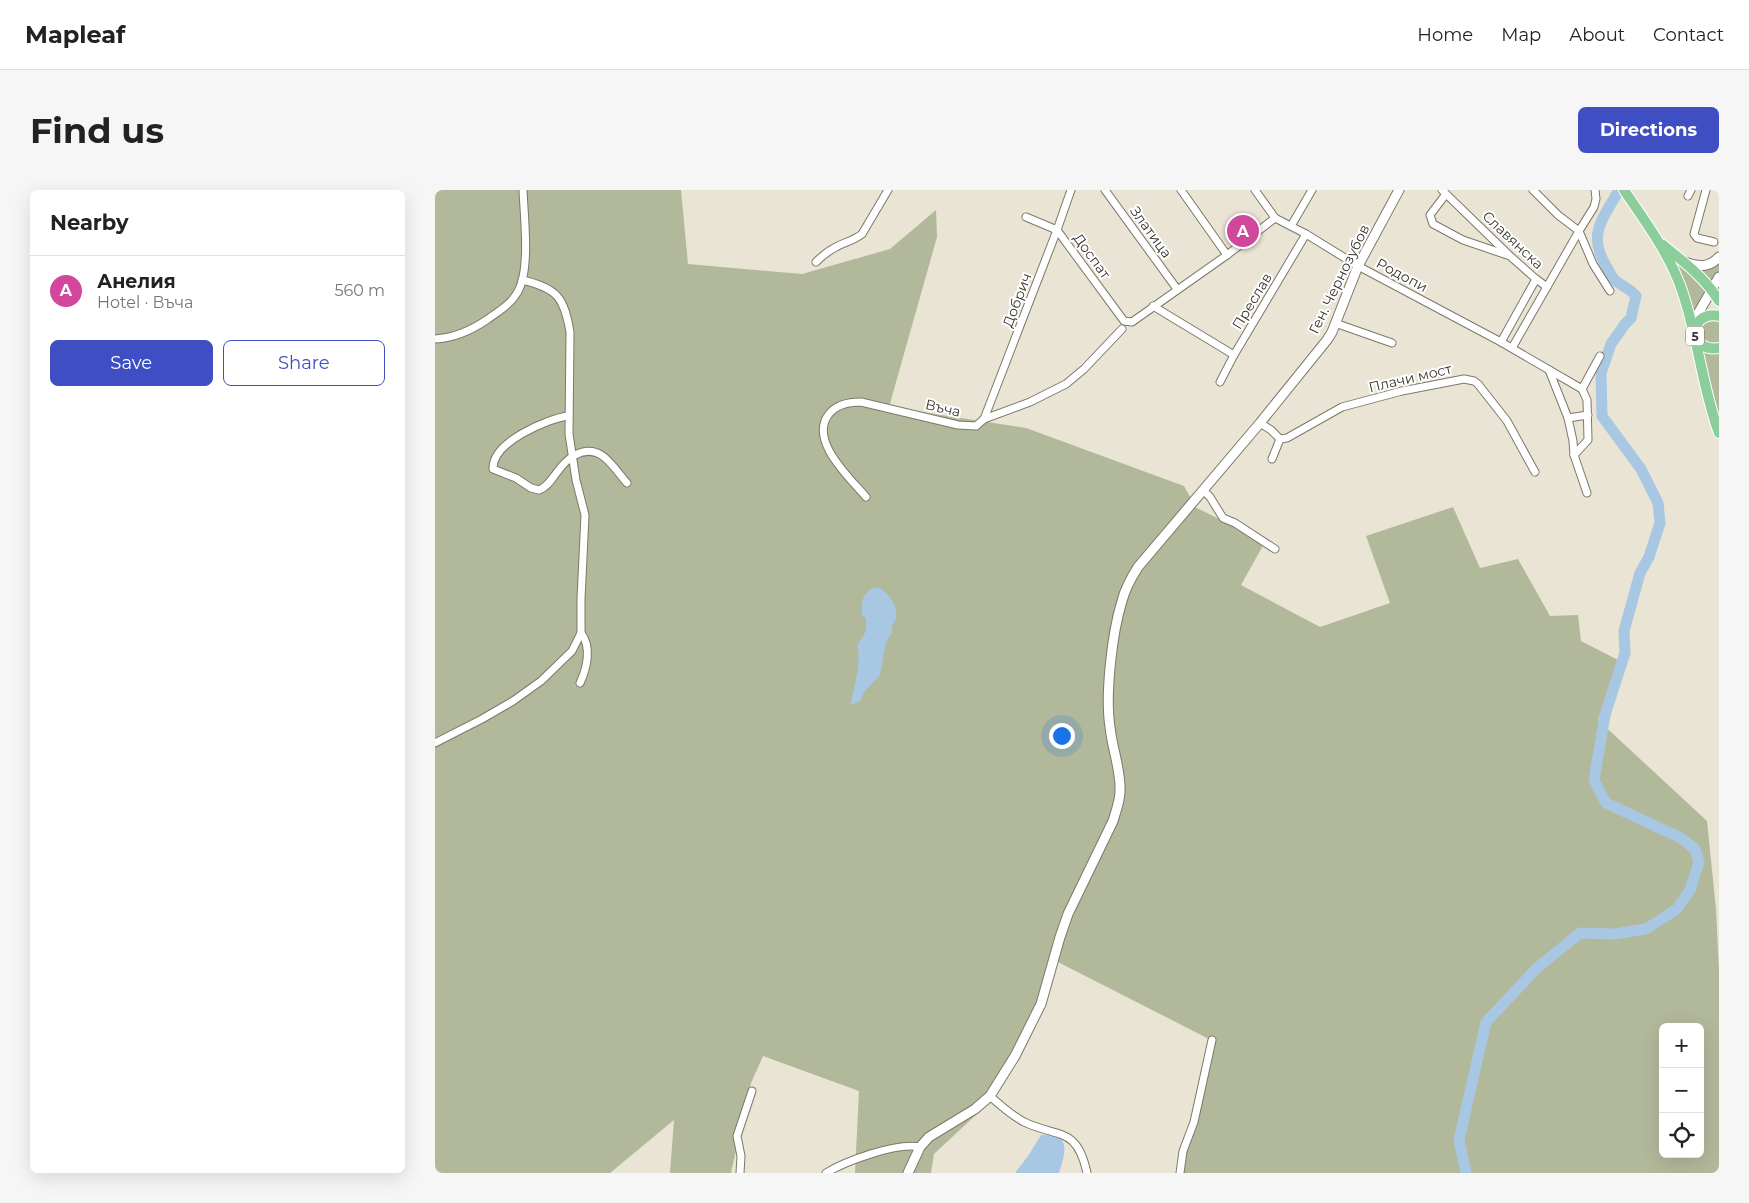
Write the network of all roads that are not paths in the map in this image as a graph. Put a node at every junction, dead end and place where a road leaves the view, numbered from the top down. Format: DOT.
graph roads {
  1 [pos="523,190"];
  2 [pos="888,190"];
  3 [pos="1071,190"];
  4 [pos="1105,190"];
  5 [pos="1181,190"];
  6 [pos="1255,190"];
  7 [pos="1312,190"];
  8 [pos="1399,190"];
  9 [pos="1533,190"];
  10 [pos="1595,190"];
  11 [pos="1624,190"];
  12 [pos="1706,190"];
  13 [pos="1444,192"];
  14 [pos="1026,217"];
  15 [pos="1275,218"];
  16 [pos="1291,226"];
  17 [pos="1057,230"];
  18 [pos="1579,231"];
  19 [pos="1306,234"];
  20 [pos="1714,242"];
  21 [pos="1660,243"];
  22 [pos="1227,255"];
  23 [pos="1510,256"];
  24 [pos="1719,257"];
  25 [pos="1681,260"];
  26 [pos="816,262"];
  27 [pos="1359,266"];
  28 [pos="1719,277"];
  29 [pos="1536,279"];
  30 [pos="522,280"];
  31 [pos="1547,287"];
  32 [pos="1177,289"];
  33 [pos="1712,290"];
  34 [pos="1610,291"];
  35 [pos="1719,301"];
  36 [pos="1153,306"];
  37 [pos="1719,316"];
  38 [pos="1335,323"];
  39 [pos="1122,329"];
  40 [pos="1694,331"];
  41 [pos="435,339"];
  42 [pos="1501,342"];
  43 [pos="1391,343"];
  44 [pos="1512,348"];
  45 [pos="1719,348"];
  46 [pos="1234,355"];
  47 [pos="1600,356"];
  48 [pos="1549,370"];
  49 [pos="1220,382"];
  50 [pos="1583,388"];
  51 [pos="568,416"];
  52 [pos="1588,416"];
  53 [pos="1568,418"];
  54 [pos="984,419"];
  55 [pos="1259,423"];
  56 [pos="1719,432"];
  57 [pos="1280,439"];
  58 [pos="1574,455"];
  59 [pos="572,457"];
  60 [pos="1272,459"];
  61 [pos="1535,472"];
  62 [pos="627,483"];
  63 [pos="1203,490"];
  64 [pos="1587,493"];
  65 [pos="866,497"];
  66 [pos="1275,549"];
  67 [pos="581,633"];
  68 [pos="580,684"];
  69 [pos="435,743"];
  70 [pos="1211,1040"];
  71 [pos="752,1091"];
  72 [pos="989,1096"];
  73 [pos="920,1147"];
  74 [pos="740,1173"];
  75 [pos="826,1173"];
  76 [pos="908,1173"];
  77 [pos="1087,1173"];
  78 [pos="1180,1173"];
  1 -- 30 [label="street"];
  2 -- 26 [label="street"];
  3 -- 17 [label="street, Добрич"];
  4 -- 32 [label="street, Златица"];
  5 -- 22 [label="street"];
  6 -- 15 [label="street, Родопи"];
  7 -- 16 [label="street"];
  8 -- 27 [label="street, Ген. Чернозубов"];
  9 -- 18 [label="street"];
  10 -- 18 [label="street"];
  11 -- 21 [label="main road, 5"];
  12 -- 20 [label="street"];
  13 -- 23 [label="street, Славянска"];
  13 -- 23 [label="street"];
  14 -- 17 [label="street, Доспат"];
  15 -- 16 [label="street, Родопи"];
  15 -- 22 [label="street"];
  16 -- 19 [label="street, Родопи"];
  17 -- 36 [label="street, Доспат"];
  17 -- 54 [label="street, Добрич"];
  18 -- 31 [label="street"];
  18 -- 34 [label="street"];
  19 -- 27 [label="street, Родопи"];
  19 -- 46 [label="street, Преслав"];
  21 -- 25 [label="main road, 5"];
  21 -- 40 [label="main road, 5"];
  22 -- 32 [label="street"];
  23 -- 29 [label="street, Славянска"];
  24 -- 25 [label="street"];
  25 -- 33 [label="main road, 5"];
  27 -- 38 [label="street, Ген. Чернозубов"];
  27 -- 42 [label="street, Родопи"];
  28 -- 33 [label="street"];
  29 -- 31 [label="street, Славянска"];
  29 -- 42 [label="street"];
  30 -- 41 [label="street"];
  30 -- 51 [label="street"];
  31 -- 44 [label="street"];
  32 -- 36 [label="street"];
  33 -- 35 [label="main road, 5"];
  33 -- 40 [label="street"];
  36 -- 46 [label="street"];
  37 -- 40 [label="main road"];
  38 -- 43 [label="street"];
  38 -- 55 [label="street, Ген. Чернозубов"];
  39 -- 54 [label="street, Въча"];
  40 -- 45 [label="main road"];
  40 -- 56 [label="main road, 5"];
  42 -- 44 [label="street, Родопи"];
  44 -- 48 [label="street, Родопи"];
  46 -- 49 [label="street, Преслав"];
  47 -- 50 [label="street"];
  48 -- 50 [label="street, Родопи"];
  48 -- 53 [label="street"];
  50 -- 52 [label="street"];
  51 -- 59 [label="street"];
  51 -- 59 [label="street"];
  52 -- 53 [label="street"];
  52 -- 58 [label="street"];
  53 -- 58 [label="street"];
  54 -- 65 [label="street, Въча"];
  55 -- 57 [label="street"];
  55 -- 63 [label="street, Ген. Чернозубов"];
  57 -- 60 [label="street"];
  57 -- 61 [label="street, Плачи мост"];
  58 -- 64 [label="street"];
  59 -- 62 [label="street"];
  59 -- 67 [label="street"];
  63 -- 66 [label="street"];
  63 -- 72 [label="street, Ген. Чернозубов"];
  67 -- 68 [label="street"];
  67 -- 69 [label="street"];
  70 -- 78 [label="street"];
  71 -- 74 [label="street"];
  72 -- 73 [label="street, Ген. Чернозубов"];
  72 -- 77 [label="street"];
  73 -- 75 [label="street"];
  73 -- 76 [label="street"];
}
